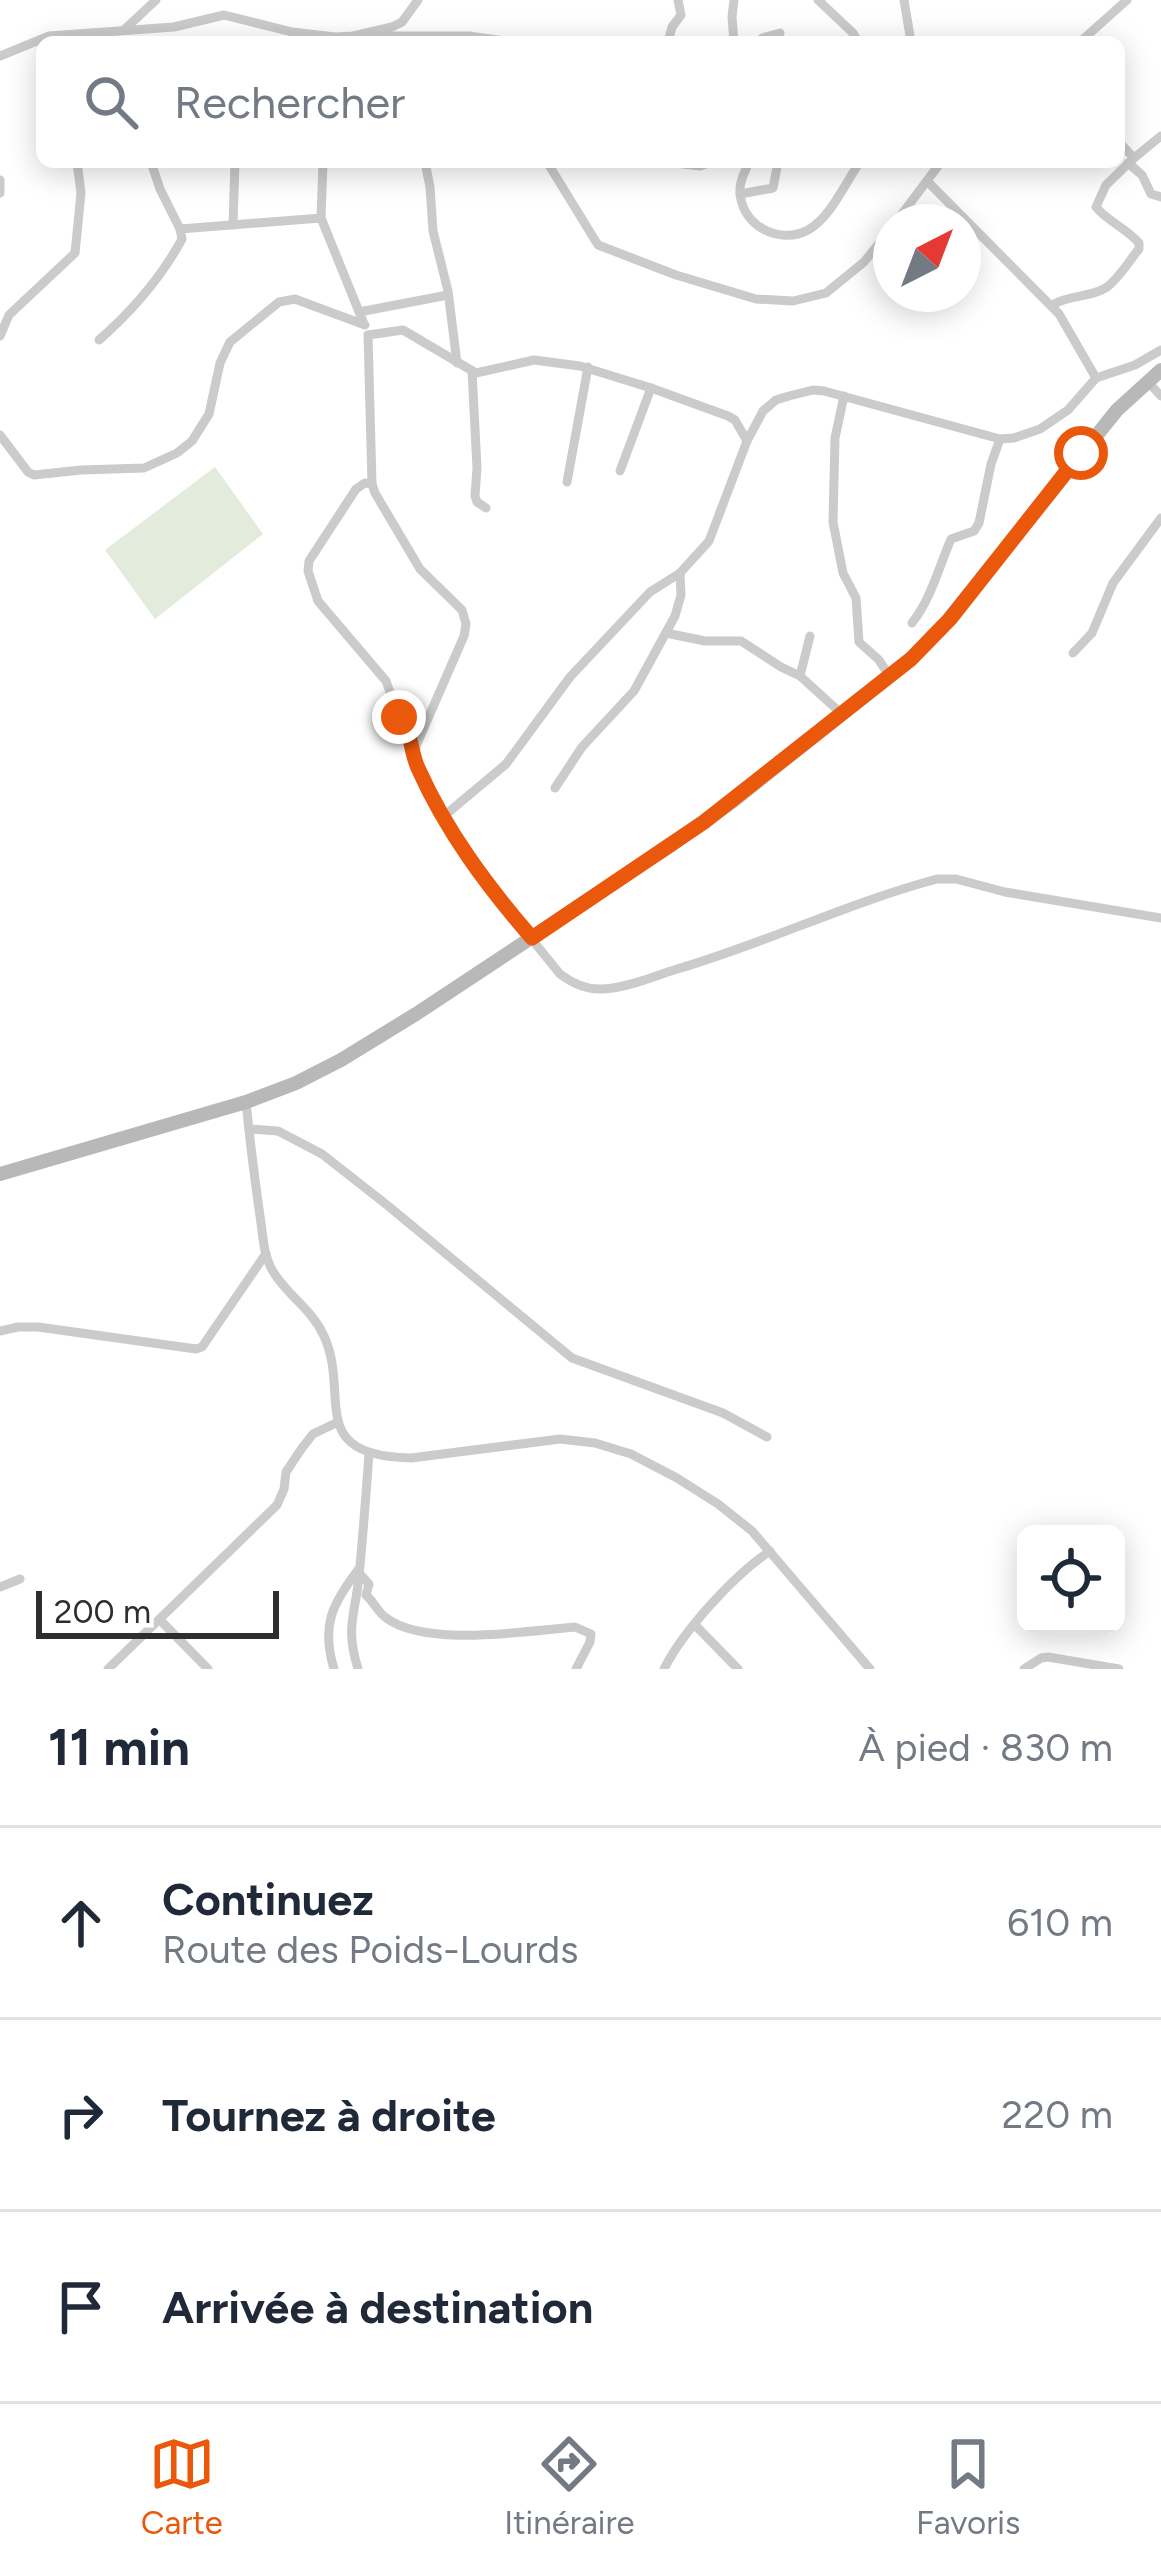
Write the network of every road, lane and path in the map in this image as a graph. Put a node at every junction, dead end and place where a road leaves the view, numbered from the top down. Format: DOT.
graph roads {
  1 [pos="156,0"];
  2 [pos="418,0"];
  3 [pos="678,0"];
  4 [pos="734,0"];
  5 [pos="818,0"];
  6 [pos="904,0"];
  7 [pos="1127,0"];
  8 [pos="276,28"];
  9 [pos="124,30"];
  10 [pos="102,31"];
  11 [pos="780,33"];
  12 [pos="85,36"];
  13 [pos="105,36"];
  14 [pos="273,36"];
  15 [pos="319,36"];
  16 [pos="353,36"];
  17 [pos="670,36"];
  18 [pos="734,36"];
  19 [pos="769,36"];
  20 [pos="855,36"];
  21 [pos="909,36"];
  22 [pos="1087,36"];
  23 [pos="36,45"];
  24 [pos="0,56"];
  25 [pos="1161,136"];
  26 [pos="1125,152"];
  27 [pos="1131,161"];
  28 [pos="1125,167"];
  29 [pos="78,168"];
  30 [pos="153,168"];
  31 [pos="235,168"];
  32 [pos="323,168"];
  33 [pos="426,168"];
  34 [pos="551,168"];
  35 [pos="746,168"];
  36 [pos="777,168"];
  37 [pos="856,168"];
  38 [pos="937,168"];
  39 [pos="1124,168"];
  40 [pos="0,180"];
  41 [pos="927,182"];
  42 [pos="0,193"];
  43 [pos="740,194"];
  44 [pos="1161,197"];
  45 [pos="910,204"];
  46 [pos="321,218"];
  47 [pos="233,225"];
  48 [pos="180,229"];
  49 [pos="873,252"];
  50 [pos="448,295"];
  51 [pos="1052,305"];
  52 [pos="359,312"];
  53 [pos="366,330"];
  54 [pos="0,336"];
  55 [pos="99,340"];
  56 [pos="1161,350"];
  57 [pos="457,363"];
  58 [pos="587,368"];
  59 [pos="1161,370"];
  60 [pos="472,371"];
  61 [pos="1096,378"];
  62 [pos="1147,381"];
  63 [pos="651,388"];
  64 [pos="844,395"];
  65 [pos="1161,396"];
  66 [pos="0,435"];
  67 [pos="1000,439"];
  68 [pos="747,441"];
  69 [pos="620,471"];
  70 [pos="567,482"];
  71 [pos="372,484"];
  72 [pos="486,508"];
  73 [pos="1161,518"];
  74 [pos="680,573"];
  75 [pos="912,623"];
  76 [pos="666,633"];
  77 [pos="810,636"];
  78 [pos="1073,653"];
  79 [pos="800,676"];
  80 [pos="890,677"];
  81 [pos="843,715"];
  82 [pos="415,753"];
  83 [pos="555,788"];
  84 [pos="444,816"];
  85 [pos="1161,918"];
  86 [pos="532,938"];
  87 [pos="247,1102"];
  88 [pos="249,1129"];
  89 [pos="0,1174"];
  90 [pos="266,1255"];
  91 [pos="0,1331"];
  92 [pos="338,1422"];
  93 [pos="767,1437"];
  94 [pos="369,1454"];
  95 [pos="770,1551"];
  96 [pos="359,1571"];
  97 [pos="20,1579"];
  98 [pos="0,1587"];
  99 [pos="160,1620"];
  100 [pos="695,1624"];
  101 [pos="109,1669"];
  102 [pos="208,1669"];
  103 [pos="334,1669"];
  104 [pos="358,1669"];
  105 [pos="576,1669"];
  106 [pos="664,1669"];
  107 [pos="738,1669"];
  108 [pos="870,1669"];
  109 [pos="1024,1669"];
  110 [pos="1119,1669"];
  1 -- 9 [label="street"];
  2 -- 16 [label="street"];
  3 -- 17 [label="street"];
  4 -- 18 [label="street"];
  5 -- 20 [label="street"];
  6 -- 21 [label="street"];
  7 -- 22 [label="street"];
  8 -- 9 [label="street"];
  8 -- 14 [label="street"];
  8 -- 15 [label="street"];
  9 -- 10 [label="street"];
  10 -- 12 [label="street"];
  10 -- 13 [label="street"];
  11 -- 19 [label="street"];
  23 -- 24 [label="street"];
  25 -- 27 [label="street"];
  26 -- 27 [label="street"];
  27 -- 28 [label="street"];
  27 -- 44 [label="street"];
  29 -- 54 [label="street"];
  30 -- 48 [label="street"];
  31 -- 47 [label="street"];
  32 -- 46 [label="street"];
  33 -- 50 [label="street"];
  34 -- 49 [label="street"];
  35 -- 43 [label="street"];
  36 -- 43 [label="street"];
  37 -- 43 [label="street"];
  38 -- 41 [label="street"];
  39 -- 51 [label="street"];
  40 -- 42 [label="street"];
  41 -- 45 [label="street"];
  41 -- 51 [label="street"];
  46 -- 47 [label="street"];
  46 -- 52 [label="street"];
  47 -- 48 [label="street"];
  48 -- 55 [label="street"];
  50 -- 52 [label="street"];
  50 -- 57 [label="street"];
  51 -- 61 [label="street"];
  52 -- 53 [label="street"];
  53 -- 57 [label="street"];
  53 -- 66 [label="street"];
  53 -- 71 [label="street"];
  56 -- 61 [label="street"];
  57 -- 60 [label="street"];
  58 -- 60 [label="street"];
  58 -- 63 [label="street"];
  58 -- 70 [label="street"];
  59 -- 62 [label="street"];
  60 -- 72 [label="street"];
  61 -- 67 [label="street"];
  62 -- 65 [label="street"];
  62 -- 80 [label="street"];
  63 -- 68 [label="street"];
  63 -- 69 [label="street"];
  64 -- 67 [label="street"];
  64 -- 68 [label="street"];
  64 -- 80 [label="street"];
  67 -- 75 [label="street"];
  68 -- 74 [label="street"];
  71 -- 82 [label="street"];
  71 -- 82 [label="street"];
  73 -- 78 [label="street"];
  74 -- 76 [label="street"];
  74 -- 84 [label="street"];
  76 -- 79 [label="street"];
  76 -- 83 [label="street"];
  77 -- 79 [label="street"];
  79 -- 81 [label="street"];
  80 -- 81 [label="street"];
  81 -- 86 [label="street"];
  82 -- 84 [label="street"];
  84 -- 86 [label="street"];
  85 -- 86 [label="street"];
  86 -- 87 [label="street"];
  87 -- 88 [label="street"];
  87 -- 89 [label="street"];
  88 -- 90 [label="street"];
  88 -- 93 [label="street"];
  90 -- 91 [label="street"];
  90 -- 92 [label="street"];
  92 -- 94 [label="street"];
  92 -- 99 [label="street"];
  94 -- 95 [label="street"];
  94 -- 96 [label="street"];
  95 -- 100 [label="street"];
  95 -- 108 [label="street"];
  96 -- 103 [label="street"];
  96 -- 104 [label="street"];
  96 -- 105 [label="street"];
  97 -- 98 [label="street"];
  99 -- 101 [label="street"];
  99 -- 102 [label="street"];
  100 -- 106 [label="street"];
  100 -- 107 [label="street"];
  109 -- 110 [label="street"];
}
